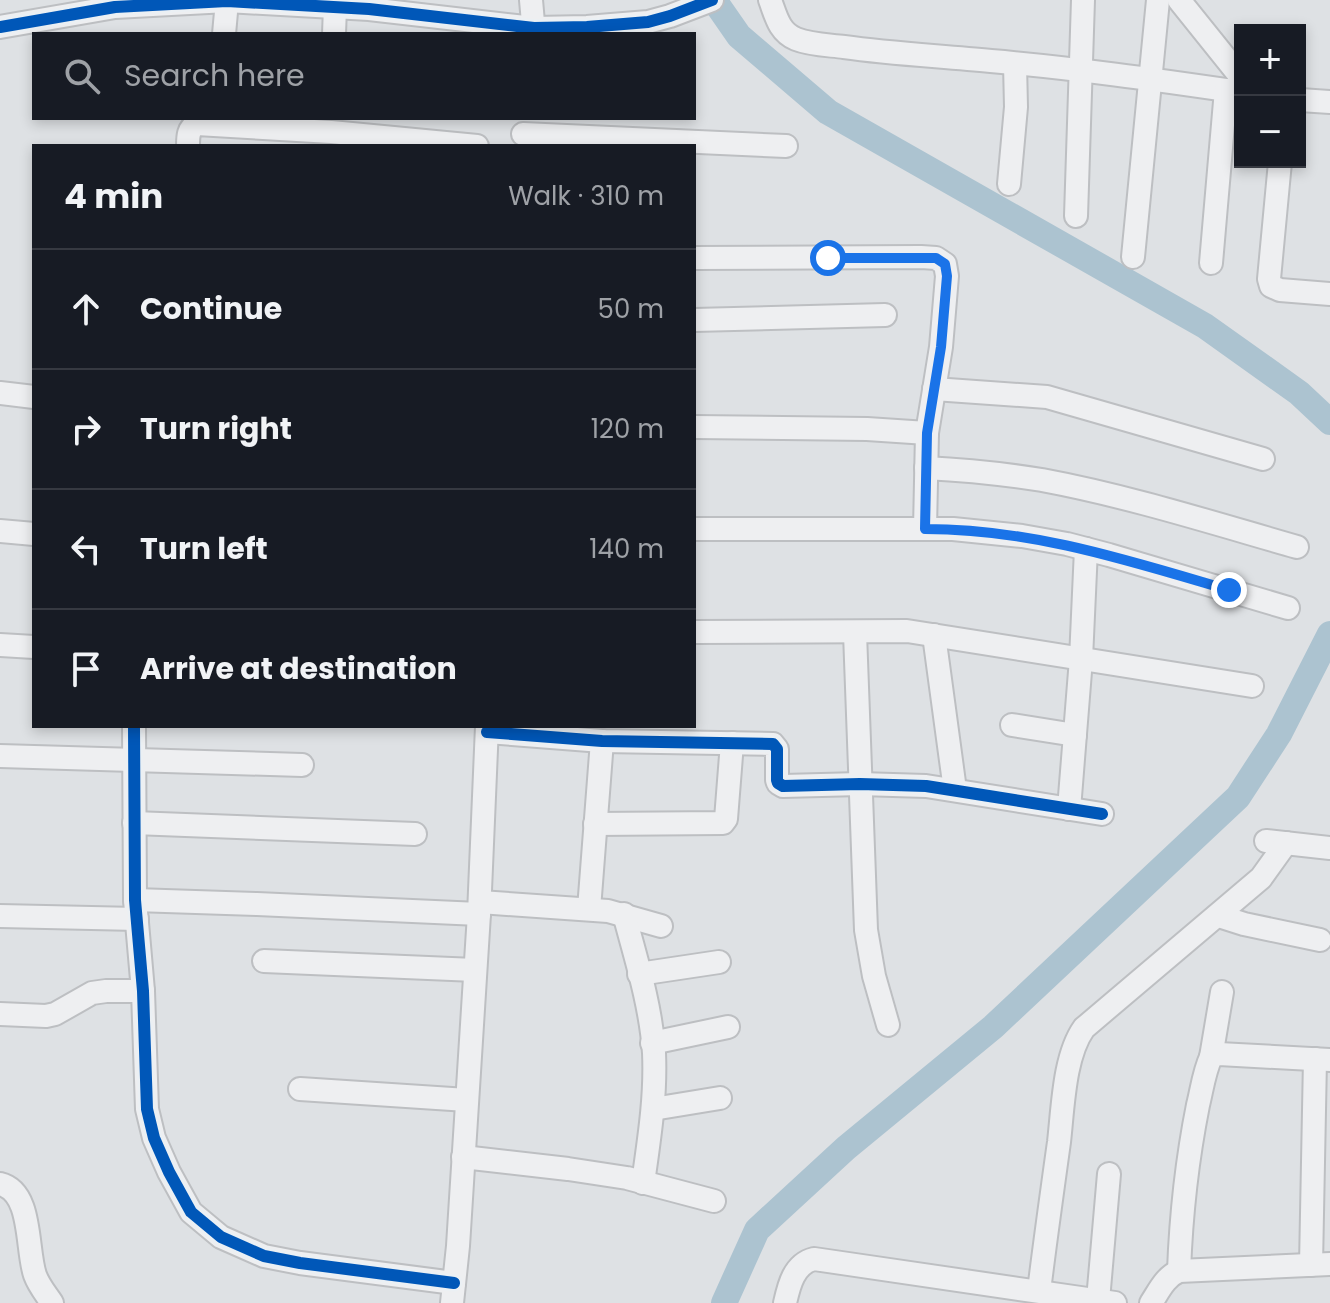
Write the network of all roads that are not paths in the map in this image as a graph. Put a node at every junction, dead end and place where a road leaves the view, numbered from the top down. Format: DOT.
graph roads {
  1 [pos="531,0"];
  2 [pos="712,0"];
  3 [pos="770,0"];
  4 [pos="1083,0"];
  5 [pos="1158,0"];
  6 [pos="1179,0"];
  7 [pos="240,1"];
  8 [pos="335,7"];
  9 [pos="43,10"];
  10 [pos="0,27"];
  11 [pos="534,31"];
  12 [pos="225,32"];
  13 [pos="334,32"];
  14 [pos="1015,64"];
  15 [pos="1081,71"];
  16 [pos="1151,79"];
  17 [pos="1234,84"];
  18 [pos="1234,86"];
  19 [pos="1234,93"];
  20 [pos="1306,100"];
  21 [pos="1330,102"];
  22 [pos="216,121"];
  23 [pos="331,132"];
  24 [pos="524,133"];
  25 [pos="253,137"];
  26 [pos="188,144"];
  27 [pos="456,144"];
  28 [pos="786,146"];
  29 [pos="1279,168"];
  30 [pos="1009,184"];
  31 [pos="1076,216"];
  32 [pos="1133,257"];
  33 [pos="696,258"];
  34 [pos="1211,263"];
  35 [pos="1330,294"];
  36 [pos="885,315"];
  37 [pos="696,320"];
  38 [pos="934,389"];
  39 [pos="0,393"];
  40 [pos="32,397"];
  41 [pos="696,427"];
  42 [pos="927,433"];
  43 [pos="1263,459"];
  44 [pos="926,468"];
  45 [pos="696,529"];
  46 [pos="925,529"];
  47 [pos="0,531"];
  48 [pos="32,534"];
  49 [pos="1297,547"];
  50 [pos="1086,549"];
  51 [pos="1288,608"];
  52 [pos="696,632"];
  53 [pos="855,633"];
  54 [pos="934,635"];
  55 [pos="0,645"];
  56 [pos="32,647"];
  57 [pos="1081,659"];
  58 [pos="1252,686"];
  59 [pos="1012,725"];
  60 [pos="134,728"];
  61 [pos="487,729"];
  62 [pos="1075,735"];
  63 [pos="602,741"];
  64 [pos="732,743"];
  65 [pos="0,756"];
  66 [pos="134,759"];
  67 [pos="302,765"];
  68 [pos="860,784"];
  69 [pos="955,790"];
  70 [pos="1069,809"];
  71 [pos="1102,814"];
  72 [pos="134,823"];
  73 [pos="595,824"];
  74 [pos="415,834"];
  75 [pos="1330,848"];
  76 [pos="479,908"];
  77 [pos="589,909"];
  78 [pos="136,910"];
  79 [pos="624,914"];
  80 [pos="0,916"];
  81 [pos="1219,916"];
  82 [pos="661,926"];
  83 [pos="1320,940"];
  84 [pos="264,961"];
  85 [pos="719,962"];
  86 [pos="475,970"];
  87 [pos="639,974"];
  88 [pos="143,991"];
  89 [pos="1222,992"];
  90 [pos="0,1014"];
  91 [pos="888,1025"];
  92 [pos="728,1027"];
  93 [pos="652,1043"];
  94 [pos="1211,1057"];
  95 [pos="1323,1060"];
  96 [pos="300,1089"];
  97 [pos="720,1098"];
  98 [pos="467,1100"];
  99 [pos="653,1109"];
  100 [pos="463,1157"];
  101 [pos="1109,1174"];
  102 [pos="643,1183"];
  103 [pos="0,1184"];
  104 [pos="714,1201"];
  105 [pos="1320,1264"];
  106 [pos="1179,1271"];
  107 [pos="1039,1291"];
  108 [pos="453,1293"];
  109 [pos="1107,1302"];
  110 [pos="52,1303"];
  111 [pos="785,1303"];
  112 [pos="1151,1303"];
  1 -- 11 [label="street"];
  2 -- 11 [label="street"];
  3 -- 14 [label="street"];
  4 -- 15 [label="street"];
  5 -- 16 [label="street"];
  6 -- 17 [label="street"];
  7 -- 8 [label="street"];
  7 -- 9 [label="street"];
  7 -- 12 [label="street"];
  8 -- 11 [label="street"];
  8 -- 13 [label="street"];
  9 -- 10 [label="street"];
  14 -- 15 [label="street"];
  14 -- 30 [label="street"];
  15 -- 16 [label="street"];
  15 -- 31 [label="street"];
  16 -- 18 [label="street"];
  16 -- 32 [label="street"];
  19 -- 34 [label="street"];
  20 -- 21 [label="street"];
  22 -- 25 [label="street"];
  22 -- 26 [label="street"];
  23 -- 25 [label="street"];
  23 -- 27 [label="street"];
  24 -- 28 [label="street"];
  29 -- 35 [label="street"];
  33 -- 38 [label="street"];
  36 -- 37 [label="street"];
  38 -- 42 [label="street"];
  38 -- 43 [label="street"];
  39 -- 40 [label="street"];
  41 -- 42 [label="street"];
  42 -- 44 [label="street"];
  44 -- 46 [label="street"];
  44 -- 49 [label="street"];
  45 -- 46 [label="street"];
  46 -- 50 [label="street"];
  47 -- 48 [label="street"];
  50 -- 51 [label="street"];
  50 -- 57 [label="street"];
  52 -- 53 [label="street"];
  53 -- 54 [label="street"];
  53 -- 68 [label="street"];
  54 -- 57 [label="street"];
  54 -- 69 [label="street"];
  55 -- 56 [label="street"];
  57 -- 58 [label="street"];
  57 -- 62 [label="street"];
  59 -- 62 [label="street"];
  60 -- 66 [label="street"];
  61 -- 63 [label="street"];
  61 -- 76 [label="street"];
  62 -- 70 [label="street"];
  63 -- 64 [label="street"];
  63 -- 73 [label="street"];
  64 -- 68 [label="street"];
  64 -- 73 [label="street"];
  65 -- 66 [label="street"];
  66 -- 67 [label="street"];
  66 -- 72 [label="street"];
  68 -- 69 [label="street"];
  68 -- 91 [label="street"];
  69 -- 70 [label="street"];
  70 -- 71 [label="street"];
  72 -- 74 [label="street"];
  72 -- 78 [label="street"];
  73 -- 77 [label="street"];
  75 -- 81 [label="street"];
  76 -- 77 [label="street"];
  76 -- 78 [label="street"];
  76 -- 86 [label="street"];
  77 -- 79 [label="street"];
  78 -- 80 [label="street"];
  78 -- 88 [label="street"];
  79 -- 82 [label="street"];
  79 -- 87 [label="street"];
  81 -- 83 [label="street"];
  81 -- 107 [label="street"];
  84 -- 86 [label="street"];
  85 -- 87 [label="street"];
  86 -- 98 [label="street"];
  87 -- 93 [label="street"];
  88 -- 90 [label="street"];
  88 -- 108 [label="street"];
  89 -- 94 [label="street"];
  92 -- 93 [label="street"];
  93 -- 99 [label="street"];
  94 -- 95 [label="street"];
  94 -- 106 [label="street"];
  95 -- 105 [label="street"];
  96 -- 98 [label="street"];
  97 -- 99 [label="street"];
  98 -- 100 [label="street"];
  99 -- 102 [label="street"];
  100 -- 102 [label="street"];
  100 -- 108 [label="street"];
  101 -- 109 [label="street"];
  102 -- 104 [label="street"];
  103 -- 110 [label="street"];
  105 -- 106 [label="street"];
  106 -- 112 [label="street"];
  107 -- 109 [label="street"];
  107 -- 111 [label="street"];
}
